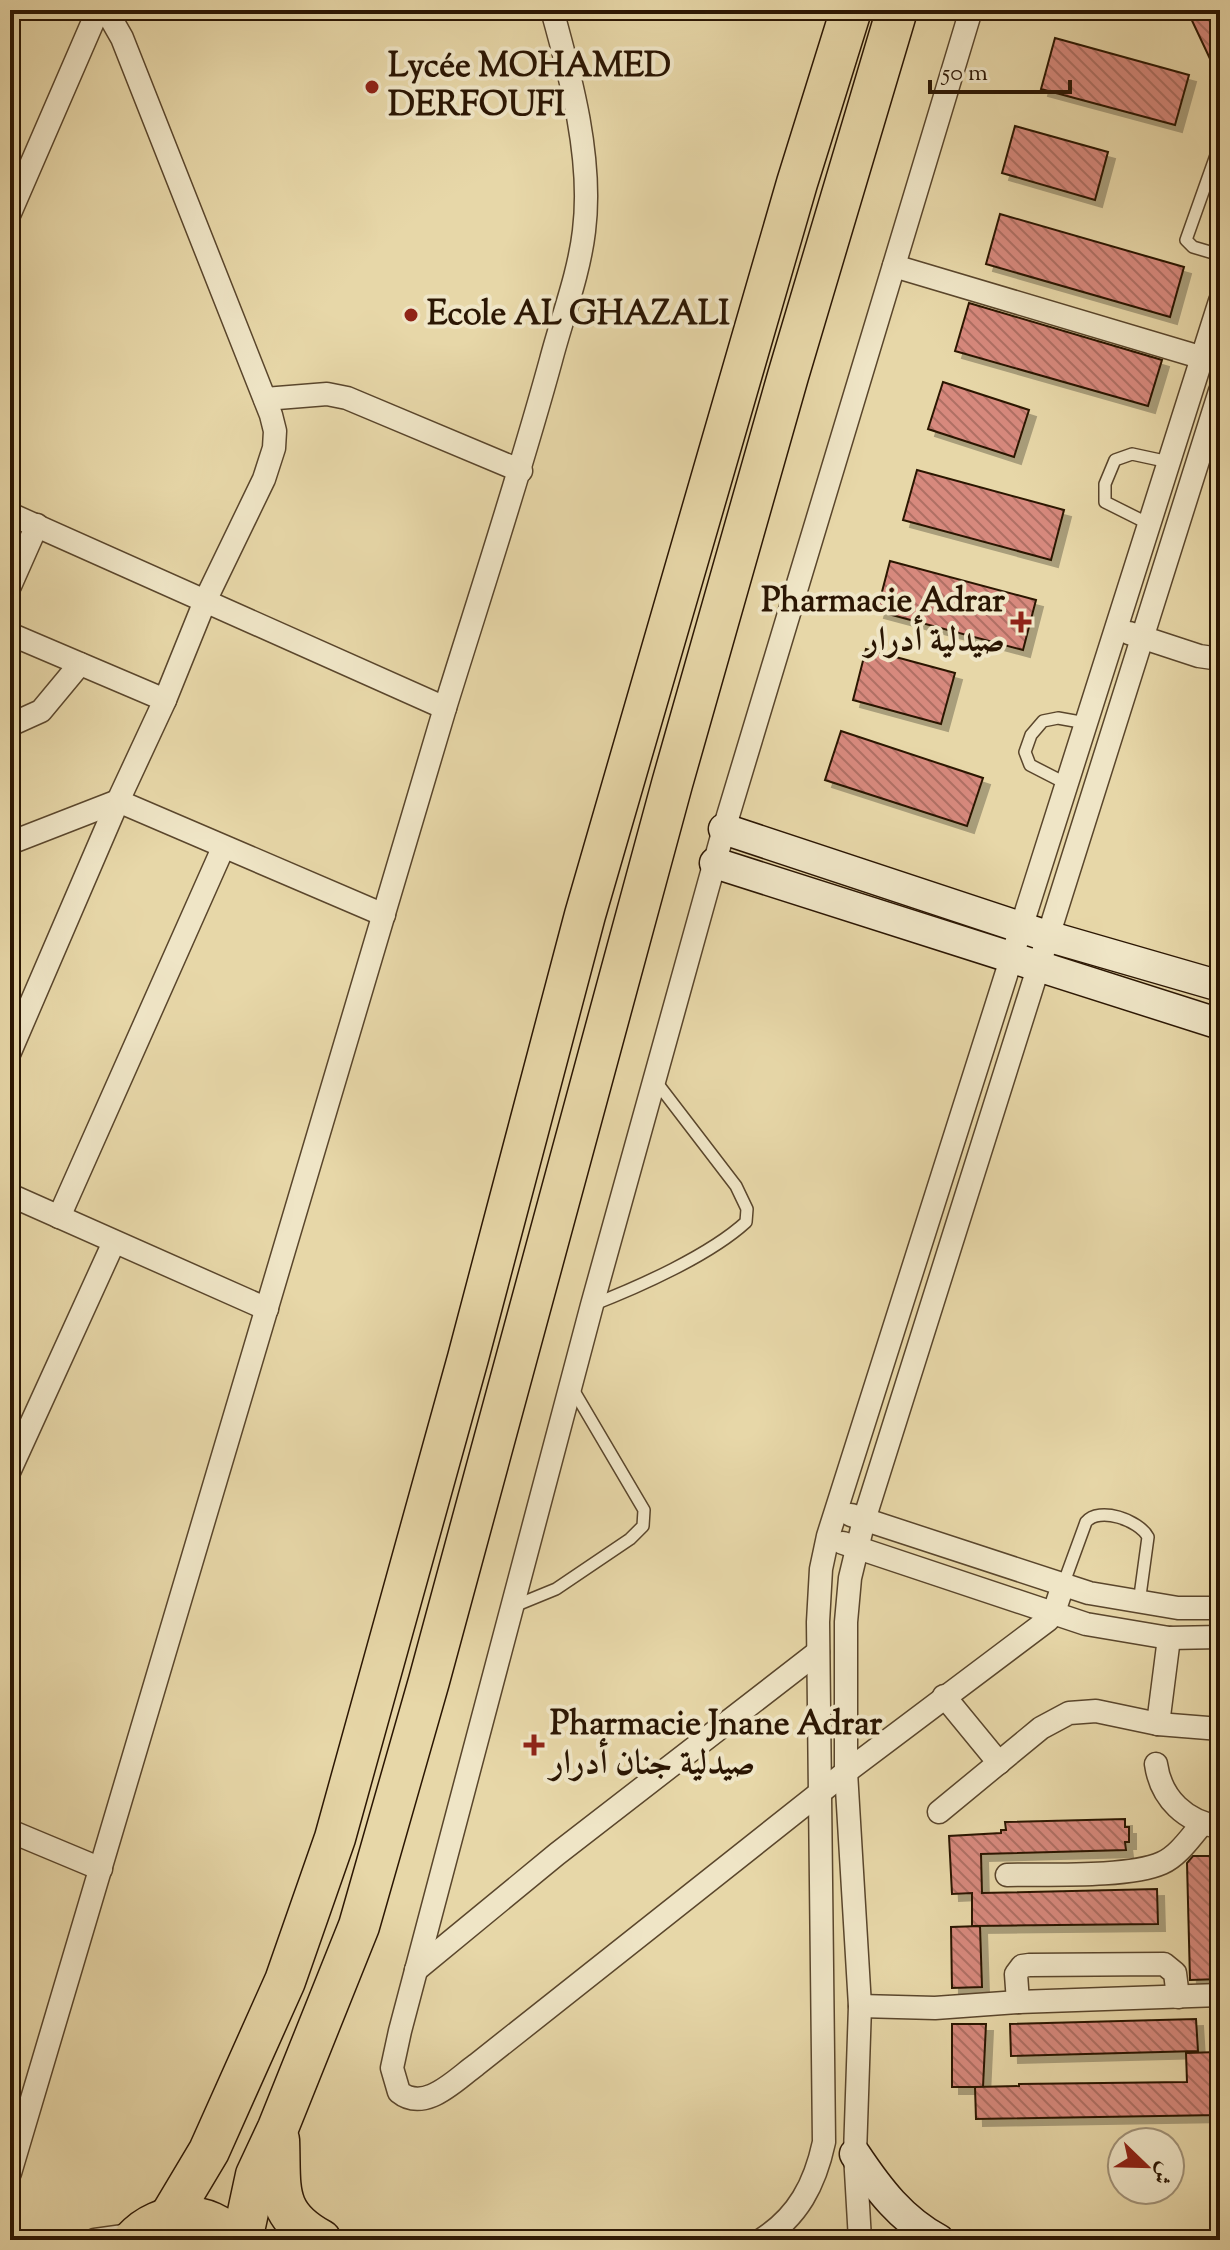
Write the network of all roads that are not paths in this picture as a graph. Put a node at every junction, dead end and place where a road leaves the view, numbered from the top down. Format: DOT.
graph roads {
  1 [pos="98,10"];
  2 [pos="106,10"];
  3 [pos="552,10"];
  4 [pos="851,10"];
  5 [pos="897,10"];
  6 [pos="971,10"];
  7 [pos="1220,144"];
  8 [pos="10,213"];
  9 [pos="1220,255"];
  10 [pos="894,266"];
  11 [pos="1220,301"];
  12 [pos="1211,360"];
  13 [pos="1220,391"];
  14 [pos="265,399"];
  15 [pos="1169,462"];
  16 [pos="521,471"];
  17 [pos="10,514"];
  18 [pos="1149,524"];
  19 [pos="37,525"];
  20 [pos="10,586"];
  21 [pos="205,601"];
  22 [pos="1116,628"];
  23 [pos="10,634"];
  24 [pos="1142,637"];
  25 [pos="1220,659"];
  26 [pos="80,664"];
  27 [pos="165,700"];
  28 [pos="445,708"];
  29 [pos="1086,723"];
  30 [pos="10,725"];
  31 [pos="1067,784"];
  32 [pos="118,801"];
  33 [pos="724,829"];
  34 [pos="10,843"];
  35 [pos="223,848"];
  36 [pos="715,863"];
  37 [pos="384,915"];
  38 [pos="1034,932"];
  39 [pos="1025,962"];
  40 [pos="1220,986"];
  41 [pos="1220,1024"];
  42 [pos="10,1052"];
  43 [pos="654,1079"];
  44 [pos="10,1195"];
  45 [pos="59,1217"];
  46 [pos="114,1242"];
  47 [pos="592,1305"];
  48 [pos="267,1309"];
  49 [pos="571,1386"];
  50 [pos="10,1470"];
  51 [pos="836,1509"];
  52 [pos="864,1520"];
  53 [pos="828,1536"];
  54 [pos="857,1549"];
  55 [pos="1063,1585"];
  56 [pos="1138,1603"];
  57 [pos="512,1607"];
  58 [pos="1220,1608"];
  59 [pos="1053,1614"];
  60 [pos="1135,1633"];
  61 [pos="1220,1637"];
  62 [pos="1169,1638"];
  63 [pos="818,1652"];
  64 [pos="944,1696"];
  65 [pos="1158,1724"];
  66 [pos="1220,1729"];
  67 [pos="999,1763"];
  68 [pos="1156,1764"];
  69 [pos="846,1772"];
  70 [pos="819,1795"];
  71 [pos="939,1812"];
  72 [pos="1211,1826"];
  73 [pos="10,1831"];
  74 [pos="101,1869"];
  75 [pos="1007,1875"];
  76 [pos="416,1970"];
  77 [pos="1220,1995"];
  78 [pos="1178,1997"];
  79 [pos="1018,2002"];
  80 [pos="860,2006"];
  81 [pos="278,2128"];
  82 [pos="855,2154"];
  83 [pos="10,2173"];
  84 [pos="147,2231"];
  85 [pos="95,2240"];
  86 [pos="235,2240"];
  87 [pos="242,2240"];
  88 [pos="321,2240"];
  89 [pos="761,2240"];
  90 [pos="860,2240"];
  91 [pos="939,2240"];
  1 -- 8 [label="street"];
  2 -- 14 [label="street"];
  3 -- 16 [label="street"];
  4 -- 84 [label="highway"];
  5 -- 81 [label="highway"];
  6 -- 10 [label="street"];
  7 -- 9 [label="lane"];
  10 -- 12 [label="street"];
  10 -- 33 [label="street"];
  11 -- 12 [label="street"];
  12 -- 15 [label="street"];
  13 -- 24 [label="street"];
  14 -- 16 [label="street"];
  14 -- 21 [label="street"];
  15 -- 18 [label="street"];
  15 -- 18 [label="lane"];
  16 -- 28 [label="street"];
  17 -- 19 [label="street"];
  18 -- 22 [label="street"];
  19 -- 20 [label="street"];
  19 -- 21 [label="street"];
  21 -- 27 [label="street"];
  21 -- 28 [label="street"];
  22 -- 24 [label="street"];
  22 -- 29 [label="street"];
  23 -- 26 [label="street"];
  24 -- 25 [label="street"];
  24 -- 38 [label="street"];
  26 -- 27 [label="street"];
  26 -- 30 [label="street"];
  27 -- 32 [label="street"];
  28 -- 37 [label="street"];
  29 -- 31 [label="street"];
  29 -- 31 [label="lane"];
  31 -- 38 [label="street"];
  32 -- 34 [label="street"];
  32 -- 35 [label="street"];
  32 -- 42 [label="street"];
  33 -- 36 [label="street"];
  33 -- 38 [label="street"];
  35 -- 37 [label="street"];
  35 -- 45 [label="street"];
  36 -- 39 [label="street"];
  36 -- 43 [label="street"];
  37 -- 48 [label="street"];
  38 -- 39 [label="street"];
  38 -- 40 [label="street"];
  39 -- 41 [label="street"];
  39 -- 51 [label="street"];
  39 -- 52 [label="street"];
  43 -- 47 [label="street"];
  43 -- 47 [label="lane"];
  44 -- 45 [label="street"];
  45 -- 46 [label="street"];
  46 -- 48 [label="street"];
  46 -- 50 [label="street"];
  47 -- 49 [label="street"];
  48 -- 74 [label="street"];
  49 -- 57 [label="street"];
  49 -- 57 [label="lane"];
  51 -- 52 [label="street"];
  51 -- 53 [label="street"];
  52 -- 54 [label="street"];
  52 -- 55 [label="street"];
  53 -- 54 [label="street"];
  53 -- 63 [label="street"];
  54 -- 59 [label="street"];
  54 -- 69 [label="street"];
  55 -- 56 [label="street"];
  55 -- 56 [label="lane"];
  55 -- 59 [label="street"];
  56 -- 58 [label="street"];
  56 -- 60 [label="street"];
  57 -- 76 [label="street"];
  59 -- 60 [label="street"];
  59 -- 64 [label="street"];
  60 -- 62 [label="street"];
  61 -- 62 [label="street"];
  62 -- 65 [label="street"];
  63 -- 70 [label="street"];
  63 -- 76 [label="street"];
  64 -- 67 [label="street"];
  64 -- 69 [label="street"];
  65 -- 66 [label="street"];
  65 -- 67 [label="street"];
  67 -- 71 [label="street"];
  68 -- 72 [label="street"];
  69 -- 70 [label="street"];
  69 -- 80 [label="street"];
  70 -- 76 [label="street"];
  70 -- 89 [label="street"];
  72 -- 75 [label="street"];
  73 -- 74 [label="street"];
  74 -- 83 [label="street"];
  77 -- 78 [label="street"];
  78 -- 79 [label="street"];
  78 -- 79 [label="street"];
  79 -- 80 [label="street"];
  80 -- 82 [label="street"];
  81 -- 87 [label="highway"];
  81 -- 88 [label="highway"];
  82 -- 90 [label="street"];
  82 -- 91 [label="street"];
  84 -- 85 [label="street"];
  84 -- 86 [label="highway"];
}
